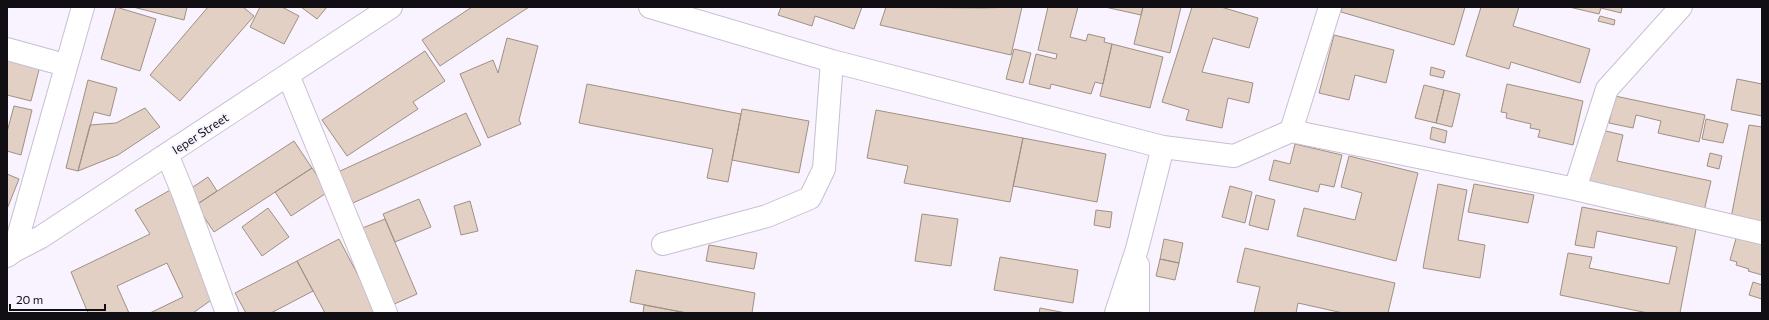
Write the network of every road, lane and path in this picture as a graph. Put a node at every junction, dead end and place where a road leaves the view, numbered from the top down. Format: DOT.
graph roads {
  1 [pos="83,7"];
  2 [pos="391,7"];
  3 [pos="650,7"];
  4 [pos="1330,7"];
  5 [pos="1681,7"];
  6 [pos="7,49"];
  7 [pos="832,61"];
  8 [pos="65,65"];
  9 [pos="288,75"];
  10 [pos="1291,131"];
  11 [pos="1163,147"];
  12 [pos="167,154"];
  13 [pos="1575,189"];
  14 [pos="1762,233"];
  15 [pos="663,244"];
  16 [pos="1137,249"];
  17 [pos="10,253"];
  18 [pos="227,313"];
  19 [pos="386,313"];
  20 [pos="1116,313"];
  21 [pos="1138,313"];
  1 -- 8 [label="street"];
  2 -- 9 [label="street, Ieper Street"];
  3 -- 7 [label="street"];
  4 -- 10 [label="street"];
  5 -- 13 [label="street"];
  6 -- 8 [label="street"];
  7 -- 11 [label="street"];
  7 -- 15 [label="street"];
  8 -- 17 [label="street"];
  9 -- 12 [label="street, Ieper Street"];
  9 -- 19 [label="street"];
  10 -- 11 [label="street"];
  10 -- 13 [label="street"];
  11 -- 16 [label="street"];
  12 -- 17 [label="street, Ieper Street"];
  12 -- 18 [label="street"];
  13 -- 14 [label="street"];
  16 -- 20 [label="street"];
  16 -- 21 [label="street"];
}
